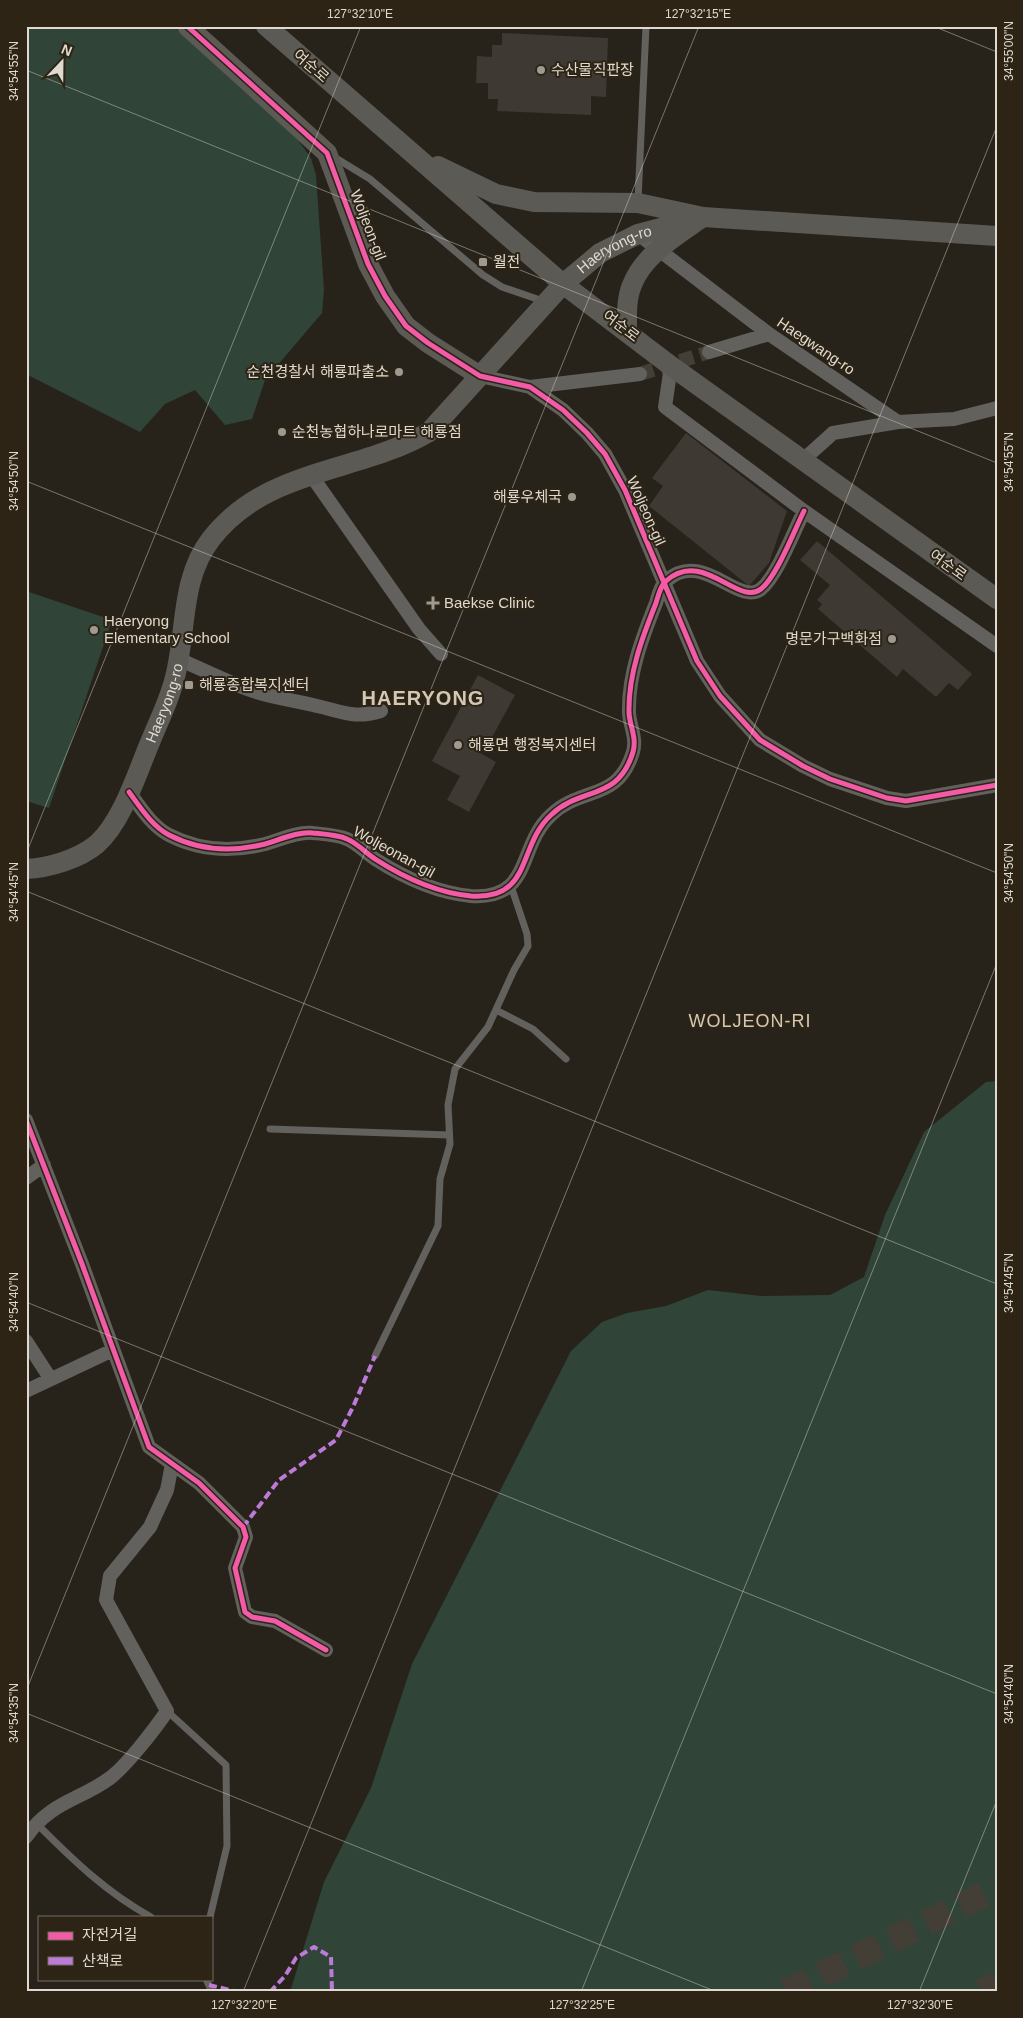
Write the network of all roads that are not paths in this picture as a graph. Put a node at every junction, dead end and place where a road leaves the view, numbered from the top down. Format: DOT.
graph roads {
  1 [pos="187,26"];
  2 [pos="266,26"];
  3 [pos="646,26"];
  4 [pos="327,153"];
  5 [pos="412,153"];
  6 [pos="638,203"];
  7 [pos="703,217"];
  8 [pos="638,234"];
  9 [pos="997,236"];
  10 [pos="657,251"];
  11 [pos="563,284"];
  12 [pos="546,302"];
  13 [pos="627,331"];
  14 [pos="769,334"];
  15 [pos="709,352"];
  16 [pos="671,366"];
  17 [pos="640,374"];
  18 [pos="480,376"];
  19 [pos="530,387"];
  20 [pos="997,408"];
  21 [pos="898,422"];
  22 [pos="803,460"];
  23 [pos="311,475"];
  24 [pos="804,511"];
  25 [pos="664,582"];
  26 [pos="997,600"];
  27 [pos="997,646"];
  28 [pos="441,654"];
  29 [pos="178,659"];
  30 [pos="381,711"];
  31 [pos="997,784"];
  32 [pos="129,792"];
  33 [pos="26,869"];
  34 [pos="511,886"];
  35 [pos="496,1010"];
  36 [pos="566,1060"];
  37 [pos="26,1120"];
  38 [pos="270,1129"];
  39 [pos="449,1135"];
  40 [pos="44,1165"];
  41 [pos="26,1178"];
  42 [pos="26,1341"];
  43 [pos="113,1350"];
  44 [pos="375,1356"];
  45 [pos="50,1378"];
  46 [pos="26,1391"];
  47 [pos="172,1464"];
  48 [pos="326,1650"];
  49 [pos="167,1711"];
  50 [pos="37,1824"];
  51 [pos="26,1837"];
  52 [pos="149,1916"];
  53 [pos="210,1916"];
  54 [pos="206,1980"];
  55 [pos="212,1992"];
  1 -- 4 [label="main road, Woljeon-gil"];
  2 -- 5 [label="main road, 여순로"];
  3 -- 6 [label="lane"];
  4 -- 12 [label="lane"];
  4 -- 18 [label="main road, Woljeon-gil"];
  5 -- 6 [label="main road"];
  5 -- 11 [label="main road, 여순로"];
  6 -- 7 [label="main road"];
  7 -- 8 [label="main road, Haeryong-ro"];
  7 -- 9 [label="main road, Haeryong-ro"];
  7 -- 10 [label="main road"];
  8 -- 10 [label="street, Haegwang-ro"];
  8 -- 11 [label="main road, Haeryong-ro"];
  10 -- 13 [label="main road"];
  10 -- 14 [label="street, Haegwang-ro"];
  11 -- 12 [label="main road, Haeryong-ro"];
  11 -- 13 [label="main road, 여순로"];
  12 -- 18 [label="main road, Haeryong-ro"];
  13 -- 16 [label="main road, 여순로"];
  14 -- 15 [label="street"];
  14 -- 21 [label="street, Haegwang-ro"];
  16 -- 22 [label="main road, 여순로"];
  16 -- 24 [label="street"];
  17 -- 19 [label="street"];
  18 -- 19 [label="street, Woljeon-gil"];
  18 -- 23 [label="main road, Haeryong-ro"];
  19 -- 25 [label="street, Woljeon-gil"];
  20 -- 21 [label="street"];
  21 -- 22 [label="street"];
  22 -- 26 [label="main road, 여순로"];
  23 -- 28 [label="street"];
  23 -- 29 [label="main road, Haeryong-ro"];
  24 -- 25 [label="street"];
  24 -- 27 [label="street"];
  25 -- 31 [label="street, Woljeon-gil"];
  25 -- 34 [label="street"];
  29 -- 30 [label="street"];
  29 -- 32 [label="main road, Haeryong-ro"];
  32 -- 33 [label="main road, Haeryong-ro"];
  32 -- 34 [label="street, Woljeonan-gil"];
  34 -- 35 [label="lane"];
  35 -- 36 [label="lane"];
  35 -- 39 [label="lane"];
  37 -- 40 [label="street"];
  38 -- 39 [label="lane"];
  39 -- 44 [label="lane"];
  40 -- 41 [label="street"];
  40 -- 43 [label="street"];
  42 -- 45 [label="street"];
  43 -- 45 [label="street"];
  43 -- 47 [label="street"];
  45 -- 46 [label="street"];
  47 -- 48 [label="street"];
  47 -- 49 [label="street"];
  49 -- 50 [label="street"];
  49 -- 53 [label="lane"];
  50 -- 51 [label="street"];
  50 -- 52 [label="lane"];
  54 -- 55 [label="lane"];
}
